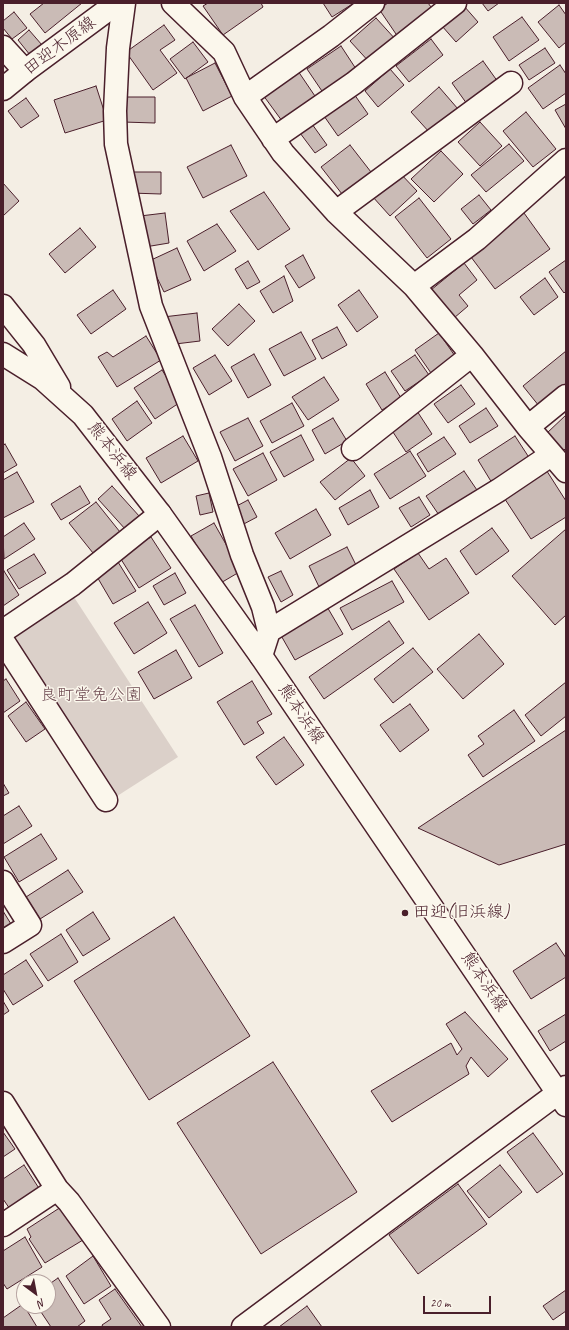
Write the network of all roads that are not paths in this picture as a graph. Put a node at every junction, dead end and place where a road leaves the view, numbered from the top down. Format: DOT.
graph roads {
  1 [pos="117,3"];
  2 [pos="124,3"];
  3 [pos="174,3"];
  4 [pos="373,3"];
  5 [pos="455,3"];
  6 [pos="3,47"];
  7 [pos="25,70"];
  8 [pos="511,83"];
  9 [pos="3,89"];
  10 [pos="245,96"];
  11 [pos="273,139"];
  12 [pos="566,160"];
  13 [pos="336,212"];
  14 [pos="414,286"];
  15 [pos="3,306"];
  16 [pos="3,354"];
  17 [pos="472,355"];
  18 [pos="566,396"];
  19 [pos="66,399"];
  20 [pos="528,427"];
  21 [pos="353,449"];
  22 [pos="551,455"];
  23 [pos="566,471"];
  24 [pos="160,514"];
  25 [pos="3,631"];
  26 [pos="269,631"];
  27 [pos="3,641"];
  28 [pos="261,656"];
  29 [pos="106,800"];
  30 [pos="3,882"];
  31 [pos="3,942"];
  32 [pos="564,1095"];
  33 [pos="3,1103"];
  34 [pos="57,1189"];
  35 [pos="3,1225"];
  36 [pos="159,1327"];
  37 [pos="243,1327"];
  1 -- 7 [label="street, 田迎木原線"];
  2 -- 26 [label="street"];
  3 -- 10 [label="street"];
  4 -- 10 [label="street"];
  5 -- 11 [label="street"];
  6 -- 7 [label="street"];
  7 -- 9 [label="street, 田迎木原線"];
  8 -- 13 [label="street"];
  10 -- 11 [label="street"];
  11 -- 13 [label="street"];
  12 -- 14 [label="street"];
  13 -- 14 [label="street"];
  14 -- 17 [label="street"];
  15 -- 19 [label="street"];
  16 -- 19 [label="street, 熊本浜線"];
  17 -- 20 [label="street"];
  17 -- 21 [label="street"];
  18 -- 20 [label="street"];
  19 -- 24 [label="street, 熊本浜線"];
  20 -- 22 [label="street"];
  22 -- 23 [label="street"];
  22 -- 26 [label="street"];
  24 -- 25 [label="street"];
  24 -- 28 [label="street, 熊本浜線"];
  26 -- 28 [label="street"];
  27 -- 29 [label="street"];
  28 -- 32 [label="street, 熊本浜線"];
  30 -- 31 [label="street"];
  32 -- 37 [label="street"];
  33 -- 34 [label="street"];
  34 -- 35 [label="street"];
  34 -- 36 [label="street"];
}
